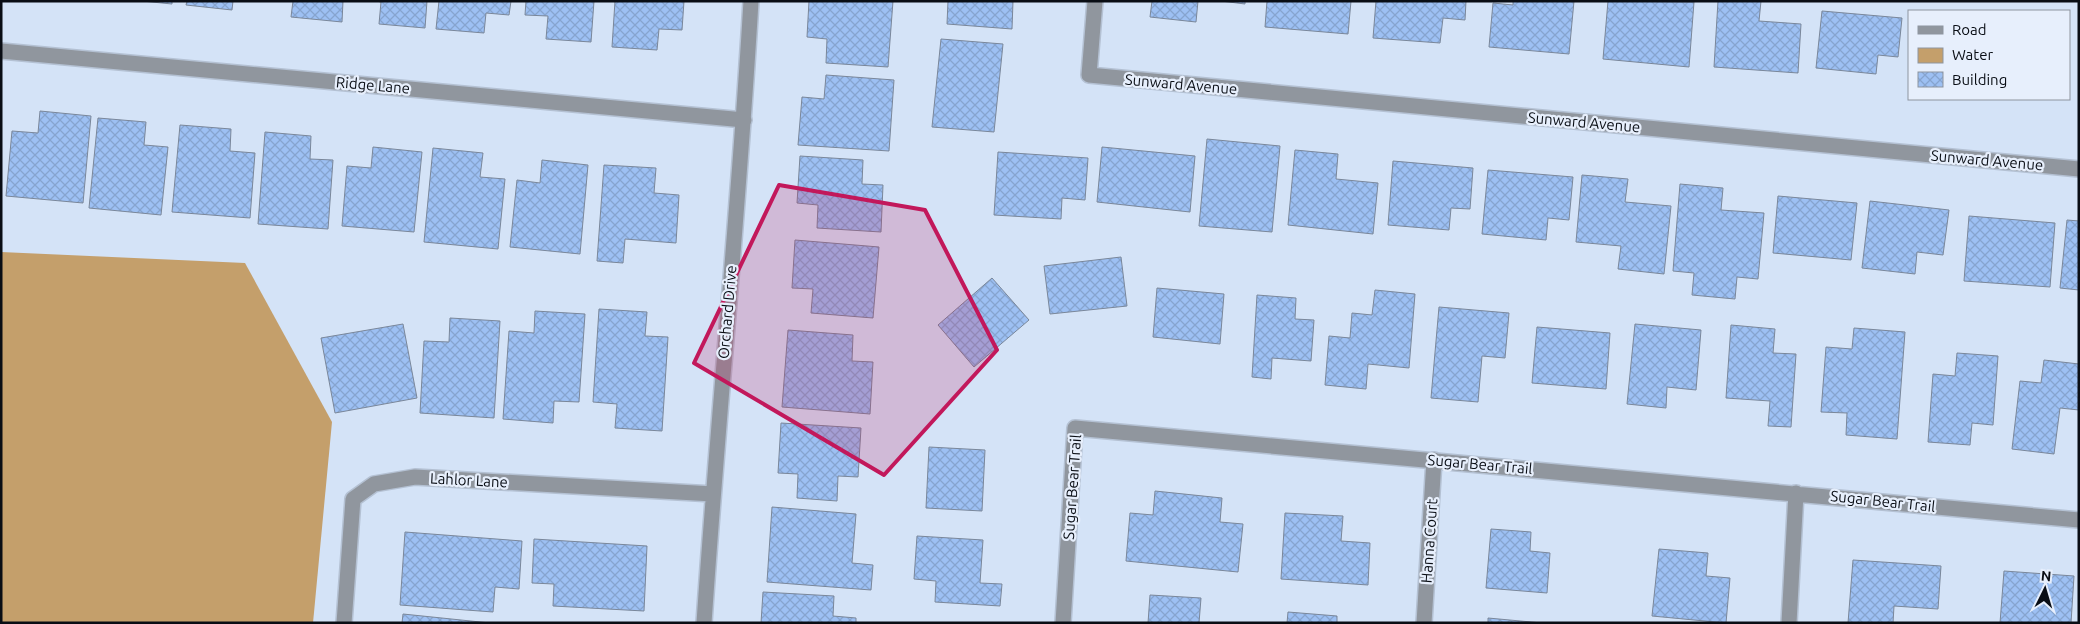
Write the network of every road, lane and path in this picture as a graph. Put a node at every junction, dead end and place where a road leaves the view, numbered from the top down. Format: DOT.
graph roads {
  1 [pos="751,1"];
  2 [pos="1095,1"];
  3 [pos="1,51"];
  4 [pos="744,120"];
  5 [pos="2079,169"];
  6 [pos="1434,460"];
  7 [pos="1796,492"];
  8 [pos="713,494"];
  9 [pos="2079,520"];
  10 [pos="344,623"];
  11 [pos="704,623"];
  12 [pos="1063,623"];
  13 [pos="1424,623"];
  14 [pos="1789,623"];
  1 -- 4 [label="street, Orchard Drive"];
  2 -- 5 [label="street, Sunward Avenue"];
  3 -- 4 [label="street, Ridge Lane"];
  4 -- 8 [label="street, Orchard Drive"];
  6 -- 7 [label="street, Sugar Bear Trail"];
  6 -- 12 [label="street, Sugar Bear Trail"];
  6 -- 13 [label="street, Hanna Court"];
  7 -- 9 [label="street, Sugar Bear Trail"];
  7 -- 14 [label="street"];
  8 -- 10 [label="street, Lahlor Lane"];
  8 -- 11 [label="street, Orchard Drive"];
}
